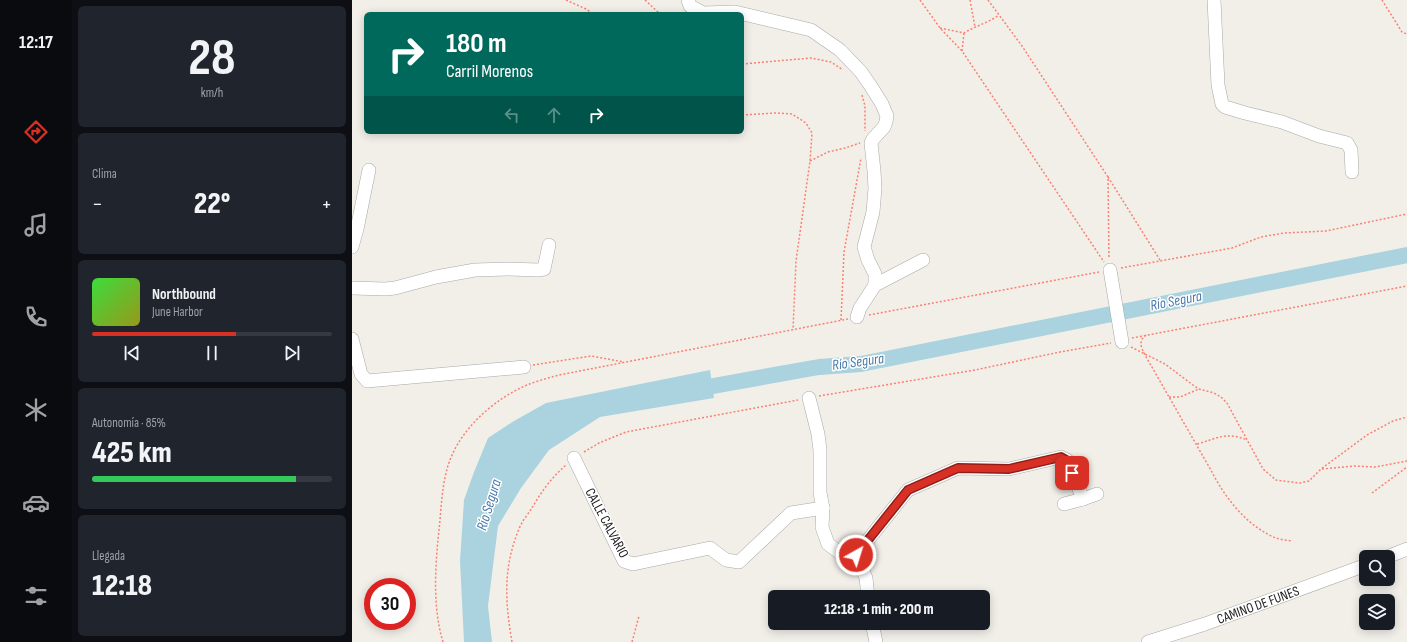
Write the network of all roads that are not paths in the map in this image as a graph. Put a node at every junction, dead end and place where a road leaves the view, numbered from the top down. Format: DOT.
graph roads {
  1 [pos="688,0"];
  2 [pos="1214,0"];
  3 [pos="701,12"];
  4 [pos="744,14"];
  5 [pos="369,170"];
  6 [pos="1352,172"];
  7 [pos="549,245"];
  8 [pos="352,247"];
  9 [pos="923,260"];
  10 [pos="1110,270"];
  11 [pos="875,285"];
  12 [pos="352,288"];
  13 [pos="856,317"];
  14 [pos="352,340"];
  15 [pos="1122,342"];
  16 [pos="524,366"];
  17 [pos="809,398"];
  18 [pos="574,458"];
  19 [pos="1097,494"];
  20 [pos="1083,499"];
  21 [pos="1064,504"];
  22 [pos="823,508"];
  23 [pos="1407,549"];
  24 [pos="1395,554"];
  25 [pos="856,555"];
  26 [pos="1359,568"];
  27 [pos="867,590"];
  28 [pos="873,630"];
  29 [pos="876,642"];
  30 [pos="1148,642"];
  1 -- 3 [label="street"];
  2 -- 6 [label="street"];
  4 -- 11 [label="street"];
  5 -- 8 [label="street"];
  7 -- 12 [label="street"];
  9 -- 11 [label="street"];
  10 -- 15 [label="street"];
  11 -- 13 [label="street"];
  14 -- 16 [label="street"];
  17 -- 22 [label="street"];
  18 -- 22 [label="street, CALLE CALVARIO"];
  19 -- 20 [label="street"];
  20 -- 21 [label="street"];
  20 -- 25 [label="street"];
  22 -- 25 [label="street"];
  23 -- 24 [label="street"];
  25 -- 27 [label="street"];
  26 -- 30 [label="street, CAMINO DE FUNES"];
  28 -- 29 [label="street"];
}
